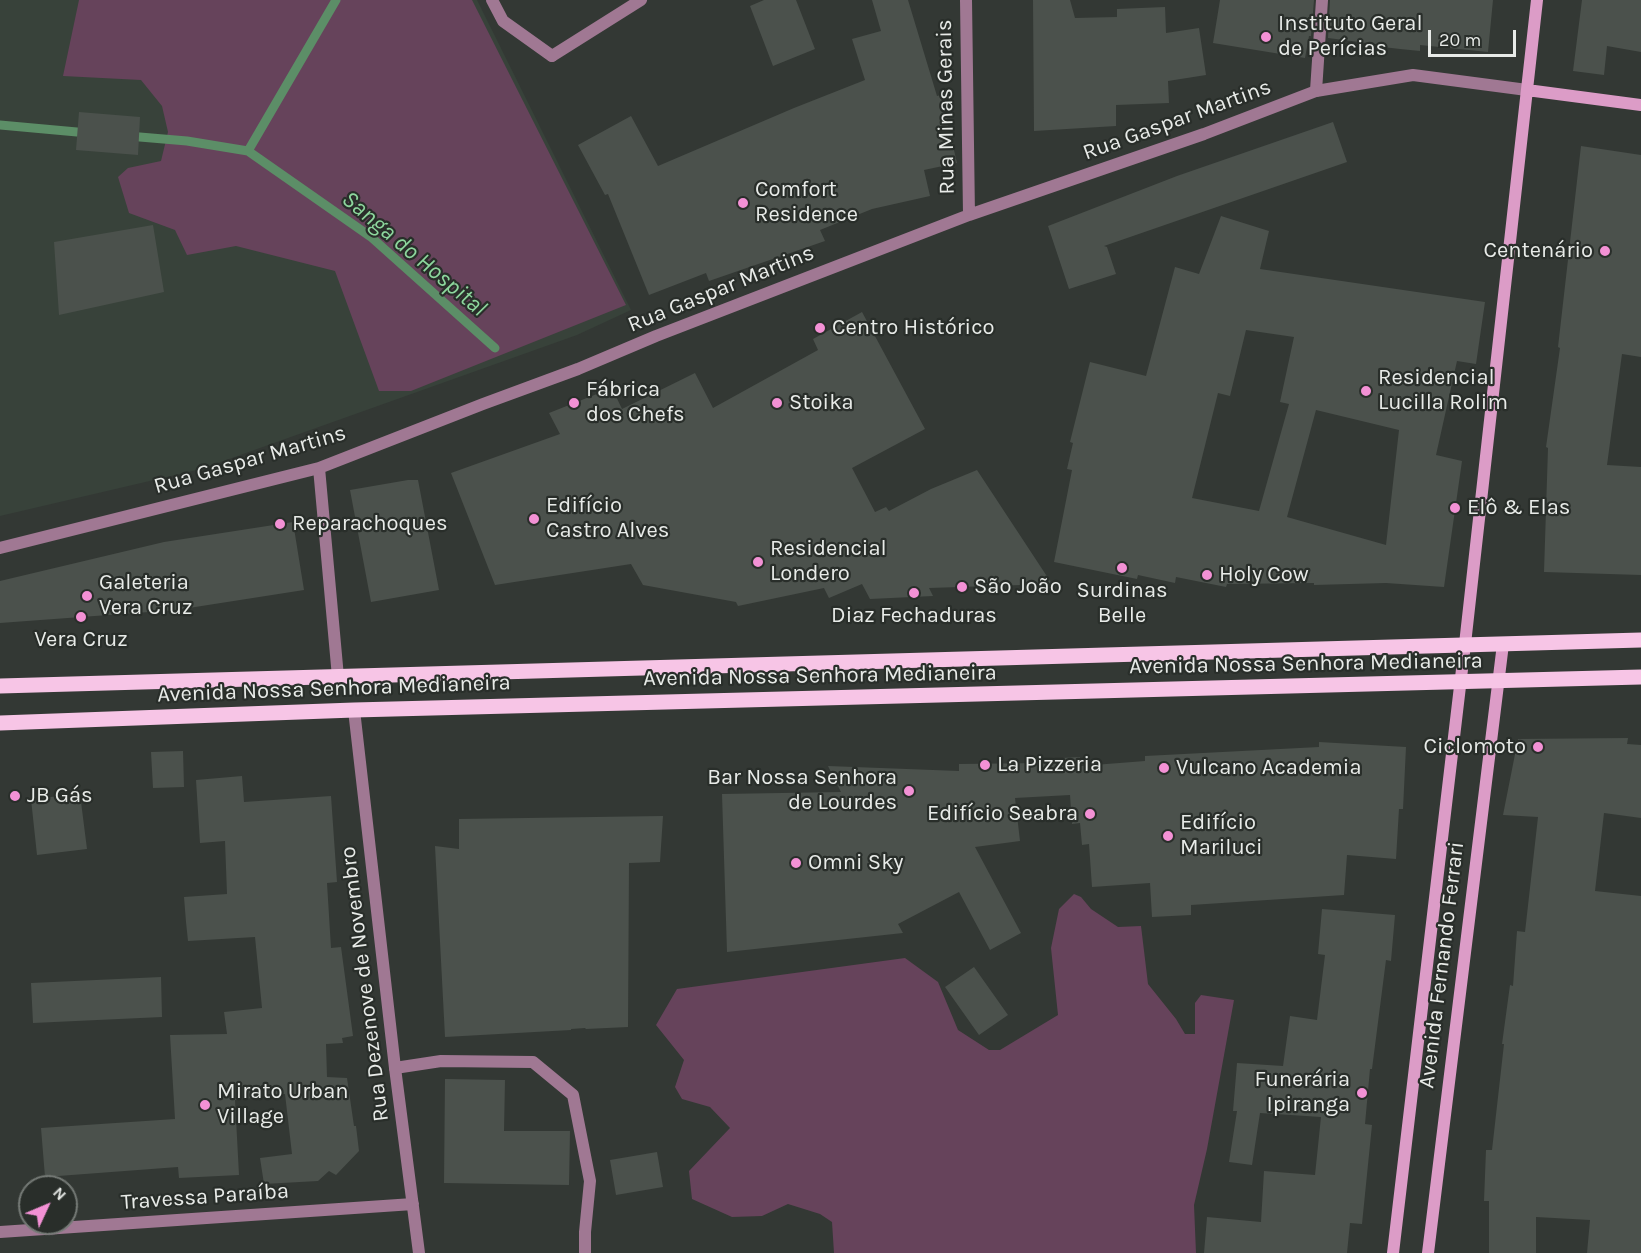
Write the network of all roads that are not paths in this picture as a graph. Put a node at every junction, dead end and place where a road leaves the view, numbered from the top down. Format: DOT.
graph roads {
  1 [pos="492,0"];
  2 [pos="640,0"];
  3 [pos="966,0"];
  4 [pos="1322,0"];
  5 [pos="1537,0"];
  6 [pos="1527,90"];
  7 [pos="1316,91"];
  8 [pos="1641,105"];
  9 [pos="969,214"];
  10 [pos="319,468"];
  11 [pos="0,548"];
  12 [pos="1641,640"];
  13 [pos="1464,644"];
  14 [pos="1503,644"];
  15 [pos="338,677"];
  16 [pos="1641,677"];
  17 [pos="1498,681"];
  18 [pos="1460,682"];
  19 [pos="0,686"];
  20 [pos="354,710"];
  21 [pos="0,723"];
  22 [pos="395,1068"];
  23 [pos="413,1204"];
  24 [pos="0,1232"];
  25 [pos="419,1253"];
  26 [pos="585,1253"];
  27 [pos="1393,1253"];
  28 [pos="1428,1253"];
  1 -- 2 [label="street"];
  3 -- 9 [label="street, Rua Minas Gerais"];
  4 -- 7 [label="street"];
  5 -- 6 [label="main road, Avenida Fernando Ferrari"];
  6 -- 7 [label="street, Rua Gaspar Martins"];
  6 -- 8 [label="main road"];
  6 -- 13 [label="main road, Avenida Fernando Ferrari"];
  7 -- 9 [label="street, Rua Gaspar Martins"];
  9 -- 10 [label="street, Rua Gaspar Martins"];
  10 -- 11 [label="street, Rua Gaspar Martins"];
  10 -- 15 [label="street"];
  12 -- 14 [label="main road, Avenida Nossa Senhora Medianeira"];
  13 -- 14 [label="main road, Avenida Nossa Senhora Medianeira"];
  13 -- 15 [label="main road, Avenida Nossa Senhora Medianeira"];
  13 -- 18 [label="main road, Avenida Fernando Ferrari"];
  14 -- 17 [label="main road, Avenida Fernando Ferrari"];
  15 -- 19 [label="main road, Avenida Nossa Senhora Medianeira"];
  16 -- 17 [label="main road, Avenida Nossa Senhora Medianeira"];
  17 -- 18 [label="main road, Avenida Nossa Senhora Medianeira"];
  17 -- 28 [label="main road, Avenida Fernando Ferrari"];
  18 -- 20 [label="main road, Avenida Nossa Senhora Medianeira"];
  18 -- 27 [label="main road, Avenida Fernando Ferrari"];
  20 -- 21 [label="main road, Avenida Nossa Senhora Medianeira"];
  20 -- 22 [label="street, Rua Dezenove de Novembro"];
  22 -- 23 [label="street, Rua Dezenove de Novembro"];
  22 -- 26 [label="street"];
  23 -- 24 [label="street, Travessa Paraíba"];
  23 -- 25 [label="street, Rua Dezenove de Novembro"];
}
